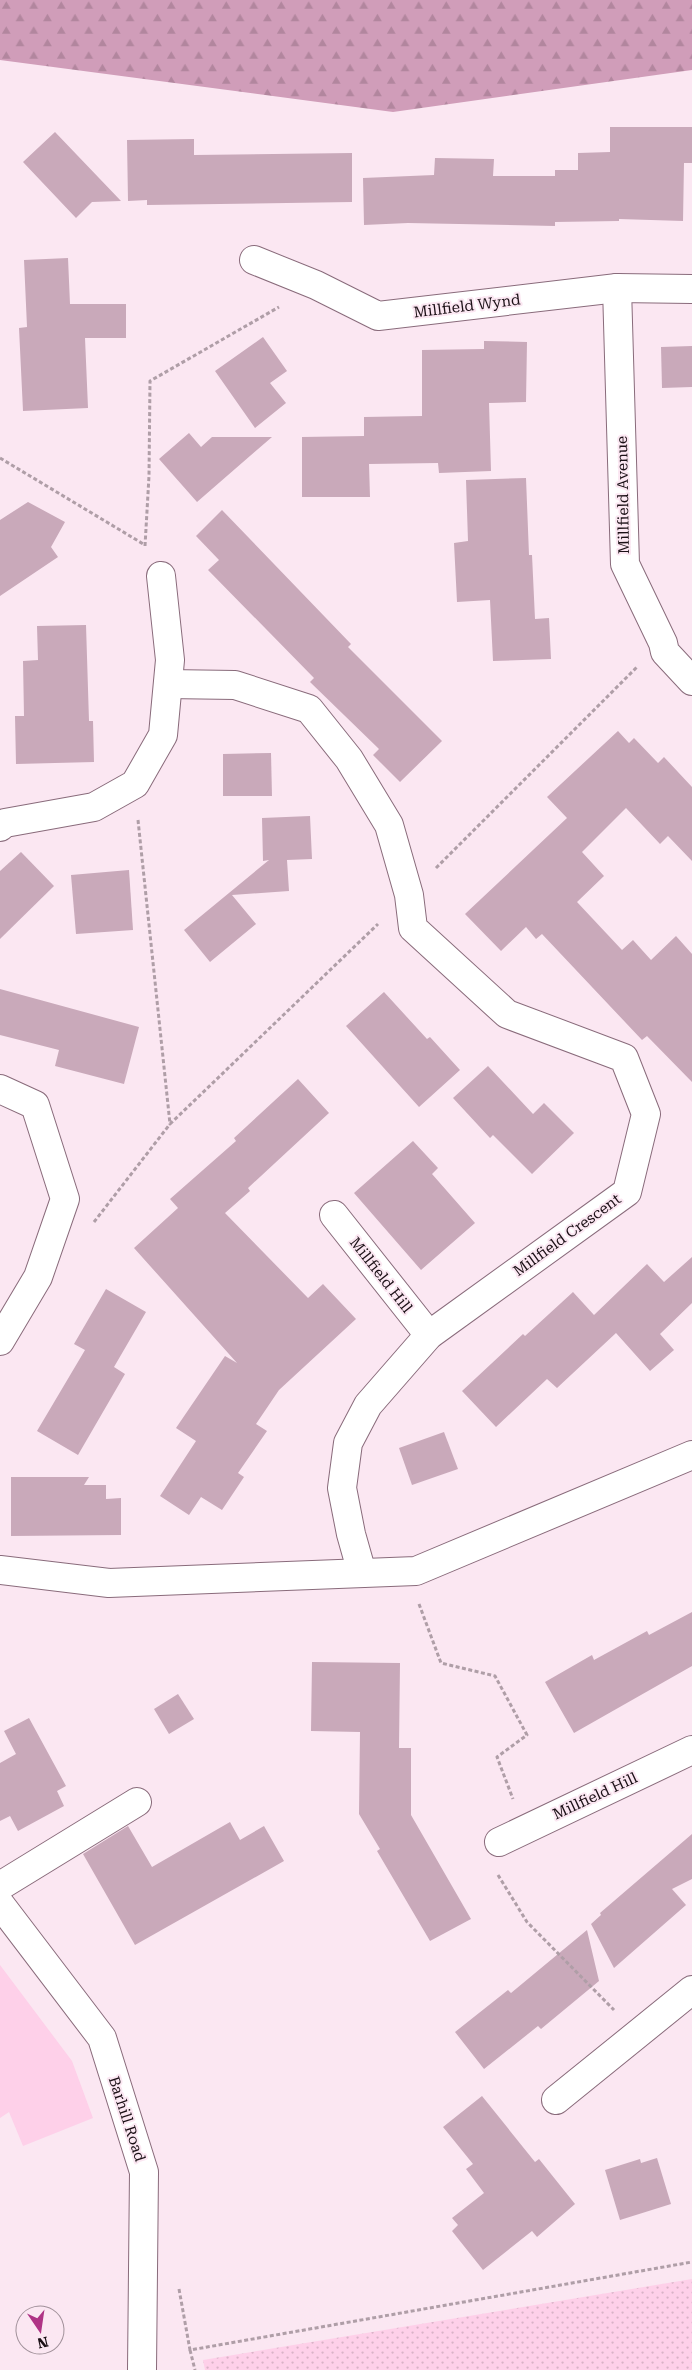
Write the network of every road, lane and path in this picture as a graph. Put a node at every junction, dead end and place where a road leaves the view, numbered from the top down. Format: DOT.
graph roads {
  1 [pos="254,260"];
  2 [pos="316,285"];
  3 [pos="617,288"];
  4 [pos="692,289"];
  5 [pos="0,458"];
  6 [pos="145,545"];
  7 [pos="146,552"];
  8 [pos="161,576"];
  9 [pos="663,642"];
  10 [pos="692,681"];
  11 [pos="168,684"];
  12 [pos="135,784"];
  13 [pos="0,827"];
  14 [pos="409,895"];
  15 [pos="0,1089"];
  16 [pos="170,1124"];
  17 [pos="334,1215"];
  18 [pos="91,1225"];
  19 [pos="429,1335"];
  20 [pos="0,1341"];
  21 [pos="692,1455"];
  22 [pos="0,1570"];
  23 [pos="362,1573"];
  24 [pos="692,1750"];
  25 [pos="138,1802"];
  26 [pos="499,1842"];
  27 [pos="0,1886"];
  28 [pos="0,1904"];
  29 [pos="692,1990"];
  30 [pos="556,2100"];
  31 [pos="692,2262"];
  32 [pos="177,2282"];
  33 [pos="190,2350"];
  34 [pos="142,2370"];
  35 [pos="195,2370"];
  1 -- 2 [label="street, Millfield Wynd"];
  2 -- 3 [label="street, Millfield Wynd"];
  2 -- 6 [label="path"];
  3 -- 4 [label="street, Millfield Wynd"];
  3 -- 9 [label="street, Millfield Avenue"];
  5 -- 6 [label="path"];
  6 -- 7 [label="path"];
  8 -- 11 [label="street"];
  9 -- 10 [label="street, Millfield Avenue"];
  9 -- 14 [label="path"];
  11 -- 12 [label="street"];
  11 -- 14 [label="street, Millfield Crescent"];
  12 -- 13 [label="street"];
  12 -- 16 [label="path"];
  14 -- 16 [label="path"];
  14 -- 19 [label="street, Millfield Crescent"];
  15 -- 20 [label="street"];
  16 -- 18 [label="path"];
  17 -- 19 [label="street, Millfield Hill"];
  19 -- 23 [label="street, Millfield Crescent"];
  21 -- 23 [label="street"];
  22 -- 23 [label="street"];
  24 -- 26 [label="street, Millfield Hill"];
  25 -- 27 [label="street"];
  28 -- 34 [label="street, Barhill Road"];
  29 -- 30 [label="street"];
  31 -- 33 [label="path"];
  32 -- 33 [label="path"];
  33 -- 35 [label="path"];
}
